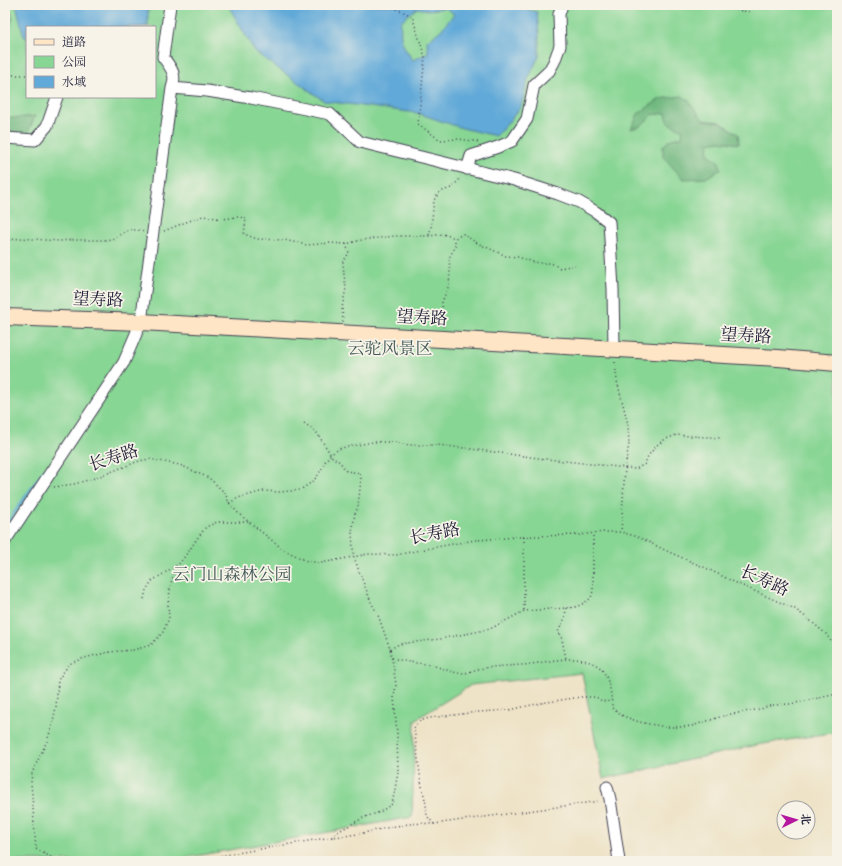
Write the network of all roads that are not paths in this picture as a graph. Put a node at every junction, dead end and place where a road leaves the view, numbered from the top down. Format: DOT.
graph roads {
  1 [pos="170,5"];
  2 [pos="562,5"];
  3 [pos="159,59"];
  4 [pos="172,88"];
  5 [pos="56,98"];
  6 [pos="5,138"];
  7 [pos="467,169"];
  8 [pos="5,317"];
  9 [pos="141,322"];
  10 [pos="614,348"];
  11 [pos="837,362"];
  12 [pos="5,541"];
  13 [pos="607,787"];
  14 [pos="619,861"];
  1 -- 3 [label="street"];
  2 -- 7 [label="street"];
  3 -- 4 [label="street"];
  4 -- 7 [label="street"];
  4 -- 9 [label="street"];
  5 -- 6 [label="street"];
  7 -- 10 [label="street"];
  8 -- 9 [label="street, 望寿路"];
  9 -- 10 [label="street, 望寿路"];
  9 -- 12 [label="street"];
  10 -- 11 [label="street, 望寿路"];
  13 -- 14 [label="street"];
}
